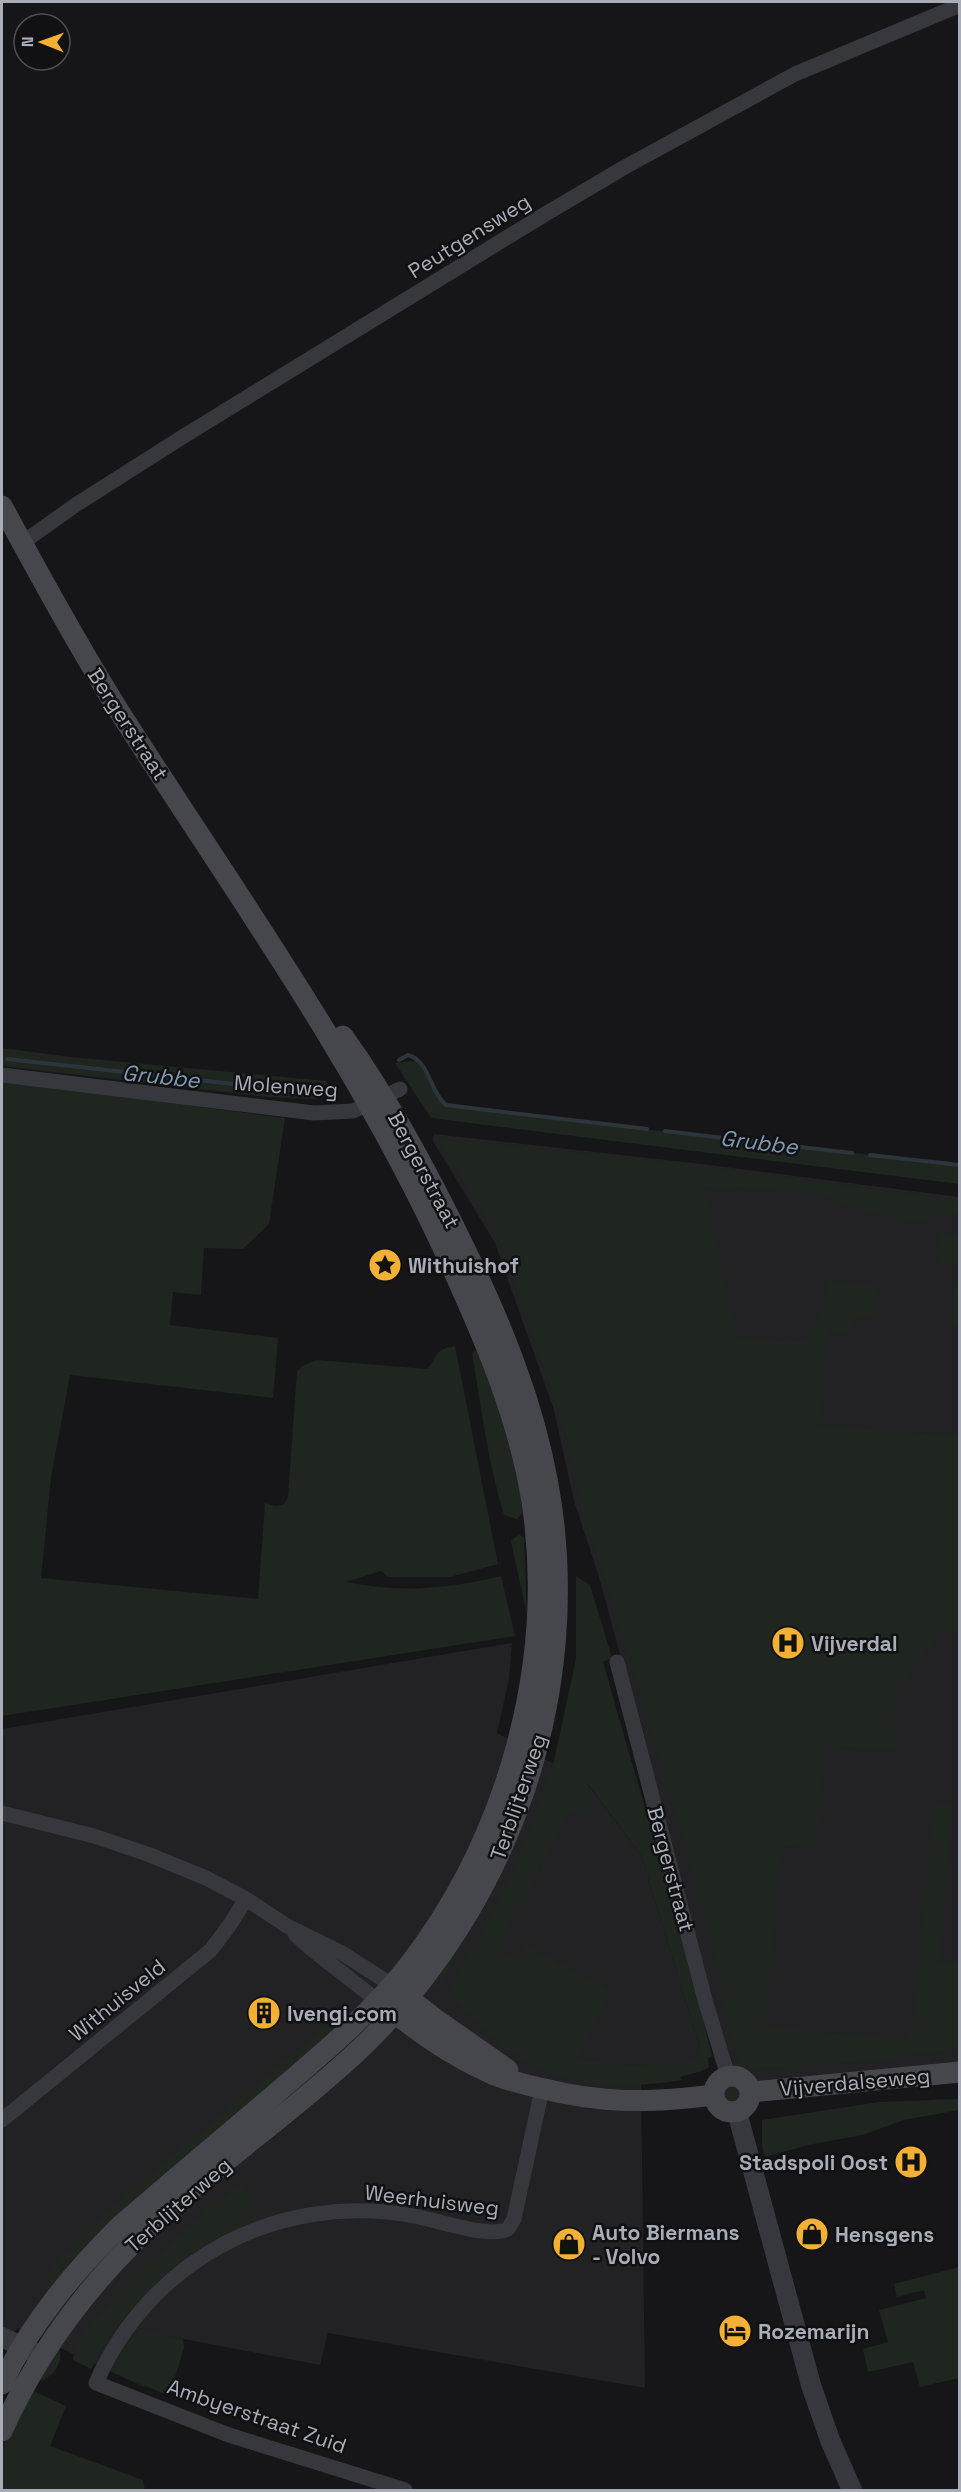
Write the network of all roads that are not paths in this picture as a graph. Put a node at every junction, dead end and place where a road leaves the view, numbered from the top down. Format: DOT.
graph roads {
  1 [pos="955,4"];
  2 [pos="2,506"];
  3 [pos="22,543"];
  4 [pos="2,1075"];
  5 [pos="385,1097"];
  6 [pos="547,1572"];
  7 [pos="617,1662"];
  8 [pos="2,1813"];
  9 [pos="246,1899"];
  10 [pos="393,1999"];
  11 [pos="960,2073"];
  12 [pos="728,2076"];
  13 [pos="542,2089"];
  14 [pos="751,2092"];
  15 [pos="714,2095"];
  16 [pos="737,2112"];
  17 [pos="2,2120"];
  18 [pos="2,2337"];
  19 [pos="22,2347"];
  20 [pos="42,2356"];
  21 [pos="96,2383"];
  22 [pos="2,2384"];
  23 [pos="2,2431"];
  24 [pos="405,2490"];
  25 [pos="852,2490"];
  1 -- 3 [label="street, Peutgensweg"];
  2 -- 3 [label="main road, Bergerstraat"];
  3 -- 5 [label="main road, Bergerstraat"];
  4 -- 5 [label="street, Molenweg"];
  5 -- 6 [label="main road, Bergerstraat"];
  6 -- 10 [label="main road, Terblijterweg"];
  7 -- 12 [label="street, Bergerstraat"];
  8 -- 9 [label="street"];
  9 -- 10 [label="street"];
  9 -- 17 [label="street, Withuisveld"];
  10 -- 13 [label="main road"];
  10 -- 19 [label="main road, Terblijterweg"];
  10 -- 20 [label="main road, Terblijterweg"];
  11 -- 14 [label="main road, Vijverdalseweg"];
  12 -- 14 [label="main road"];
  12 -- 15 [label="main road"];
  13 -- 15 [label="main road"];
  13 -- 21 [label="street, Weerhuisweg"];
  14 -- 16 [label="main road"];
  15 -- 16 [label="main road"];
  16 -- 25 [label="street"];
  18 -- 19 [label="street"];
  19 -- 20 [label="street"];
  19 -- 22 [label="main road, Terblijterweg"];
  20 -- 23 [label="main road, Terblijterweg"];
  21 -- 24 [label="street, Ambyerstraat Zuid"];
}
